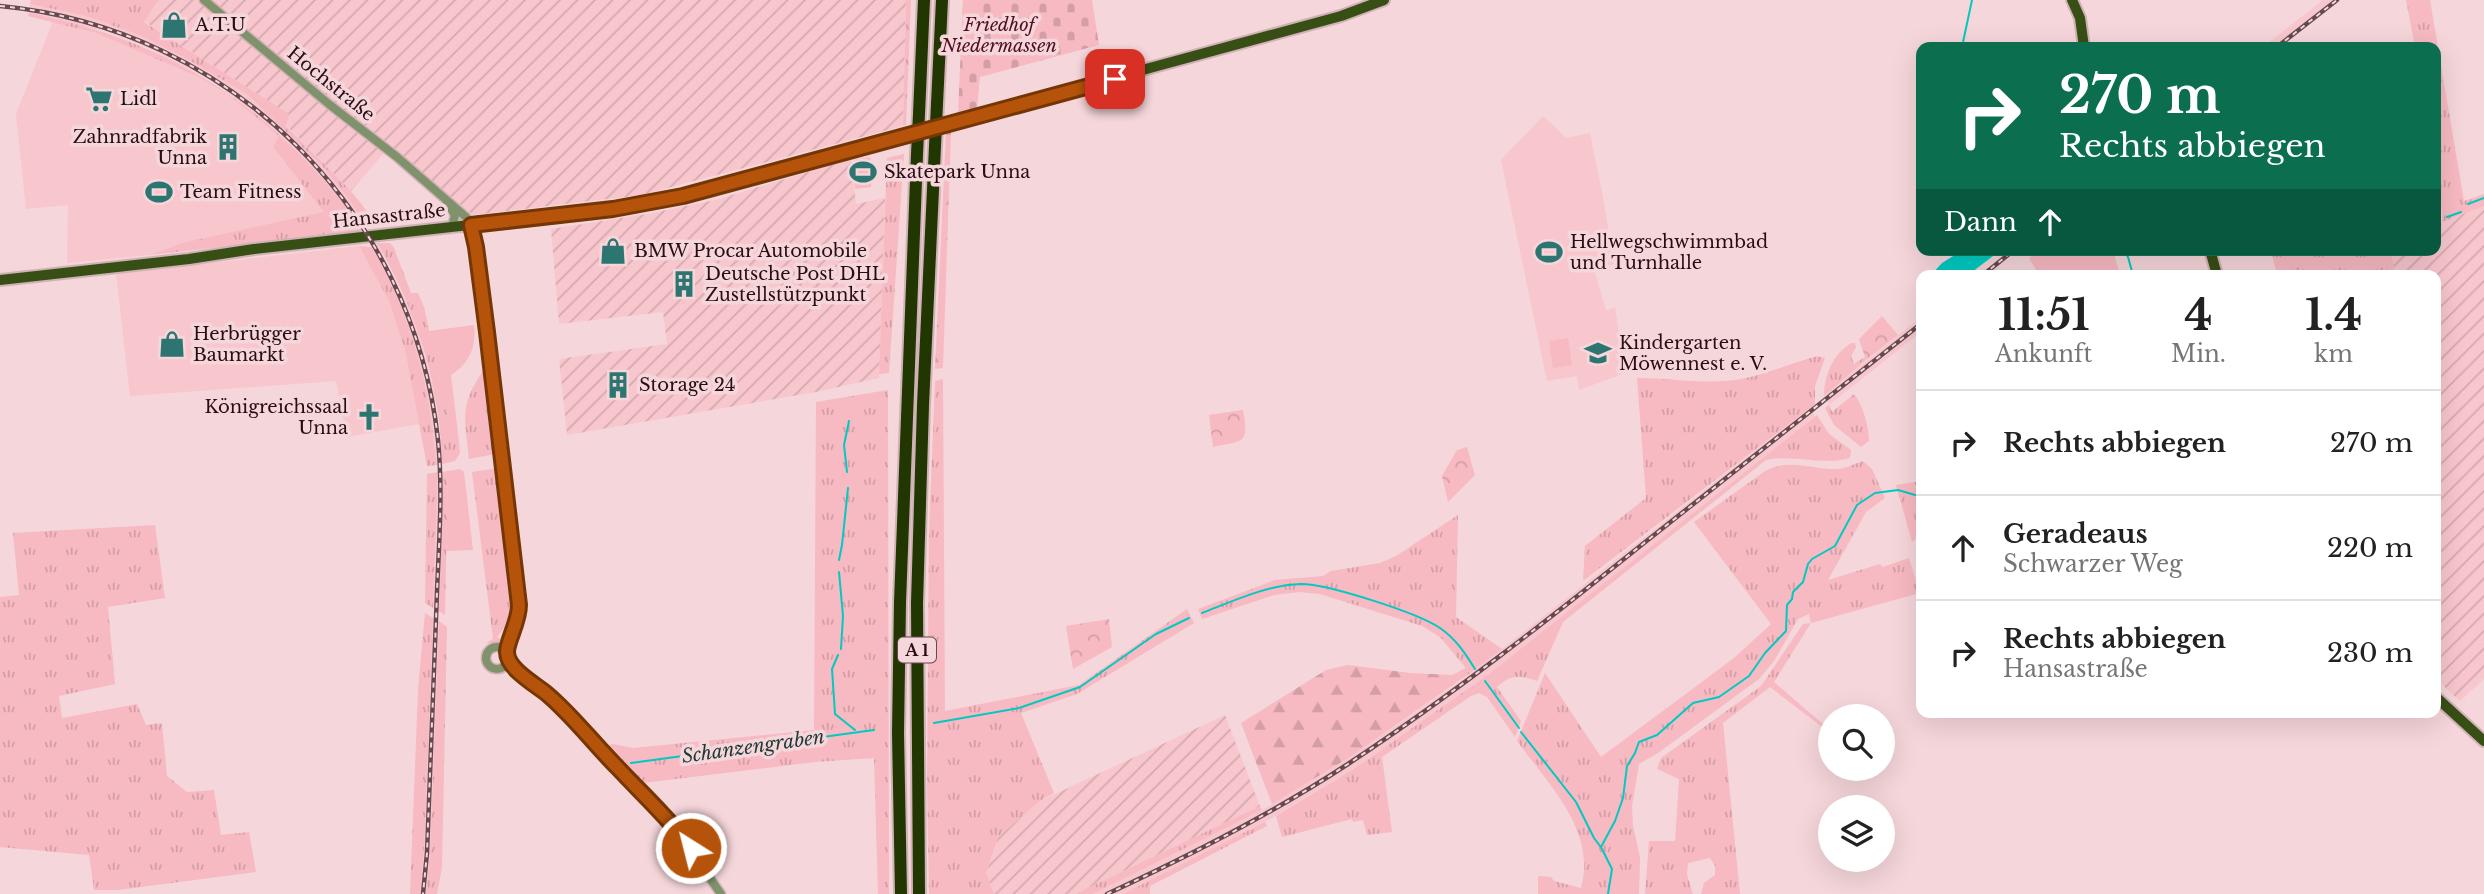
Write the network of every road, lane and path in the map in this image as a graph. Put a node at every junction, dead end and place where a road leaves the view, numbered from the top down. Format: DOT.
graph roads {
  1 [pos="204,0"];
  2 [pos="924,0"];
  3 [pos="942,0"];
  4 [pos="1384,0"];
  5 [pos="2072,0"];
  6 [pos="2083,42"];
  7 [pos="439,192"];
  8 [pos="471,225"];
  9 [pos="452,227"];
  10 [pos="0,280"];
  11 [pos="515,627"];
  12 [pos="495,646"];
  13 [pos="508,655"];
  14 [pos="502,668"];
  15 [pos="524,676"];
  16 [pos="2441,702"];
  17 [pos="2484,741"];
  18 [pos="721,894"];
  19 [pos="901,894"];
  20 [pos="919,894"];
  1 -- 7 [label="street, Hochstraße"];
  2 -- 19 [label="highway, A 1, bridge"];
  3 -- 20 [label="highway, A 1, bridge"];
  4 -- 8 [label="main road, Hansastraße"];
  5 -- 6 [label="main road"];
  7 -- 8 [label="street, Hochstraße"];
  7 -- 9 [label="street, Hochstraße"];
  8 -- 9 [label="main road, Hansastraße"];
  8 -- 11 [label="street"];
  9 -- 10 [label="main road, Hansastraße"];
  11 -- 12 [label="street"];
  11 -- 13 [label="street"];
  12 -- 13 [label="street"];
  12 -- 14 [label="street"];
  13 -- 14 [label="street"];
  13 -- 15 [label="street"];
  14 -- 15 [label="street"];
  15 -- 18 [label="street"];
  16 -- 17 [label="main road"];
}
